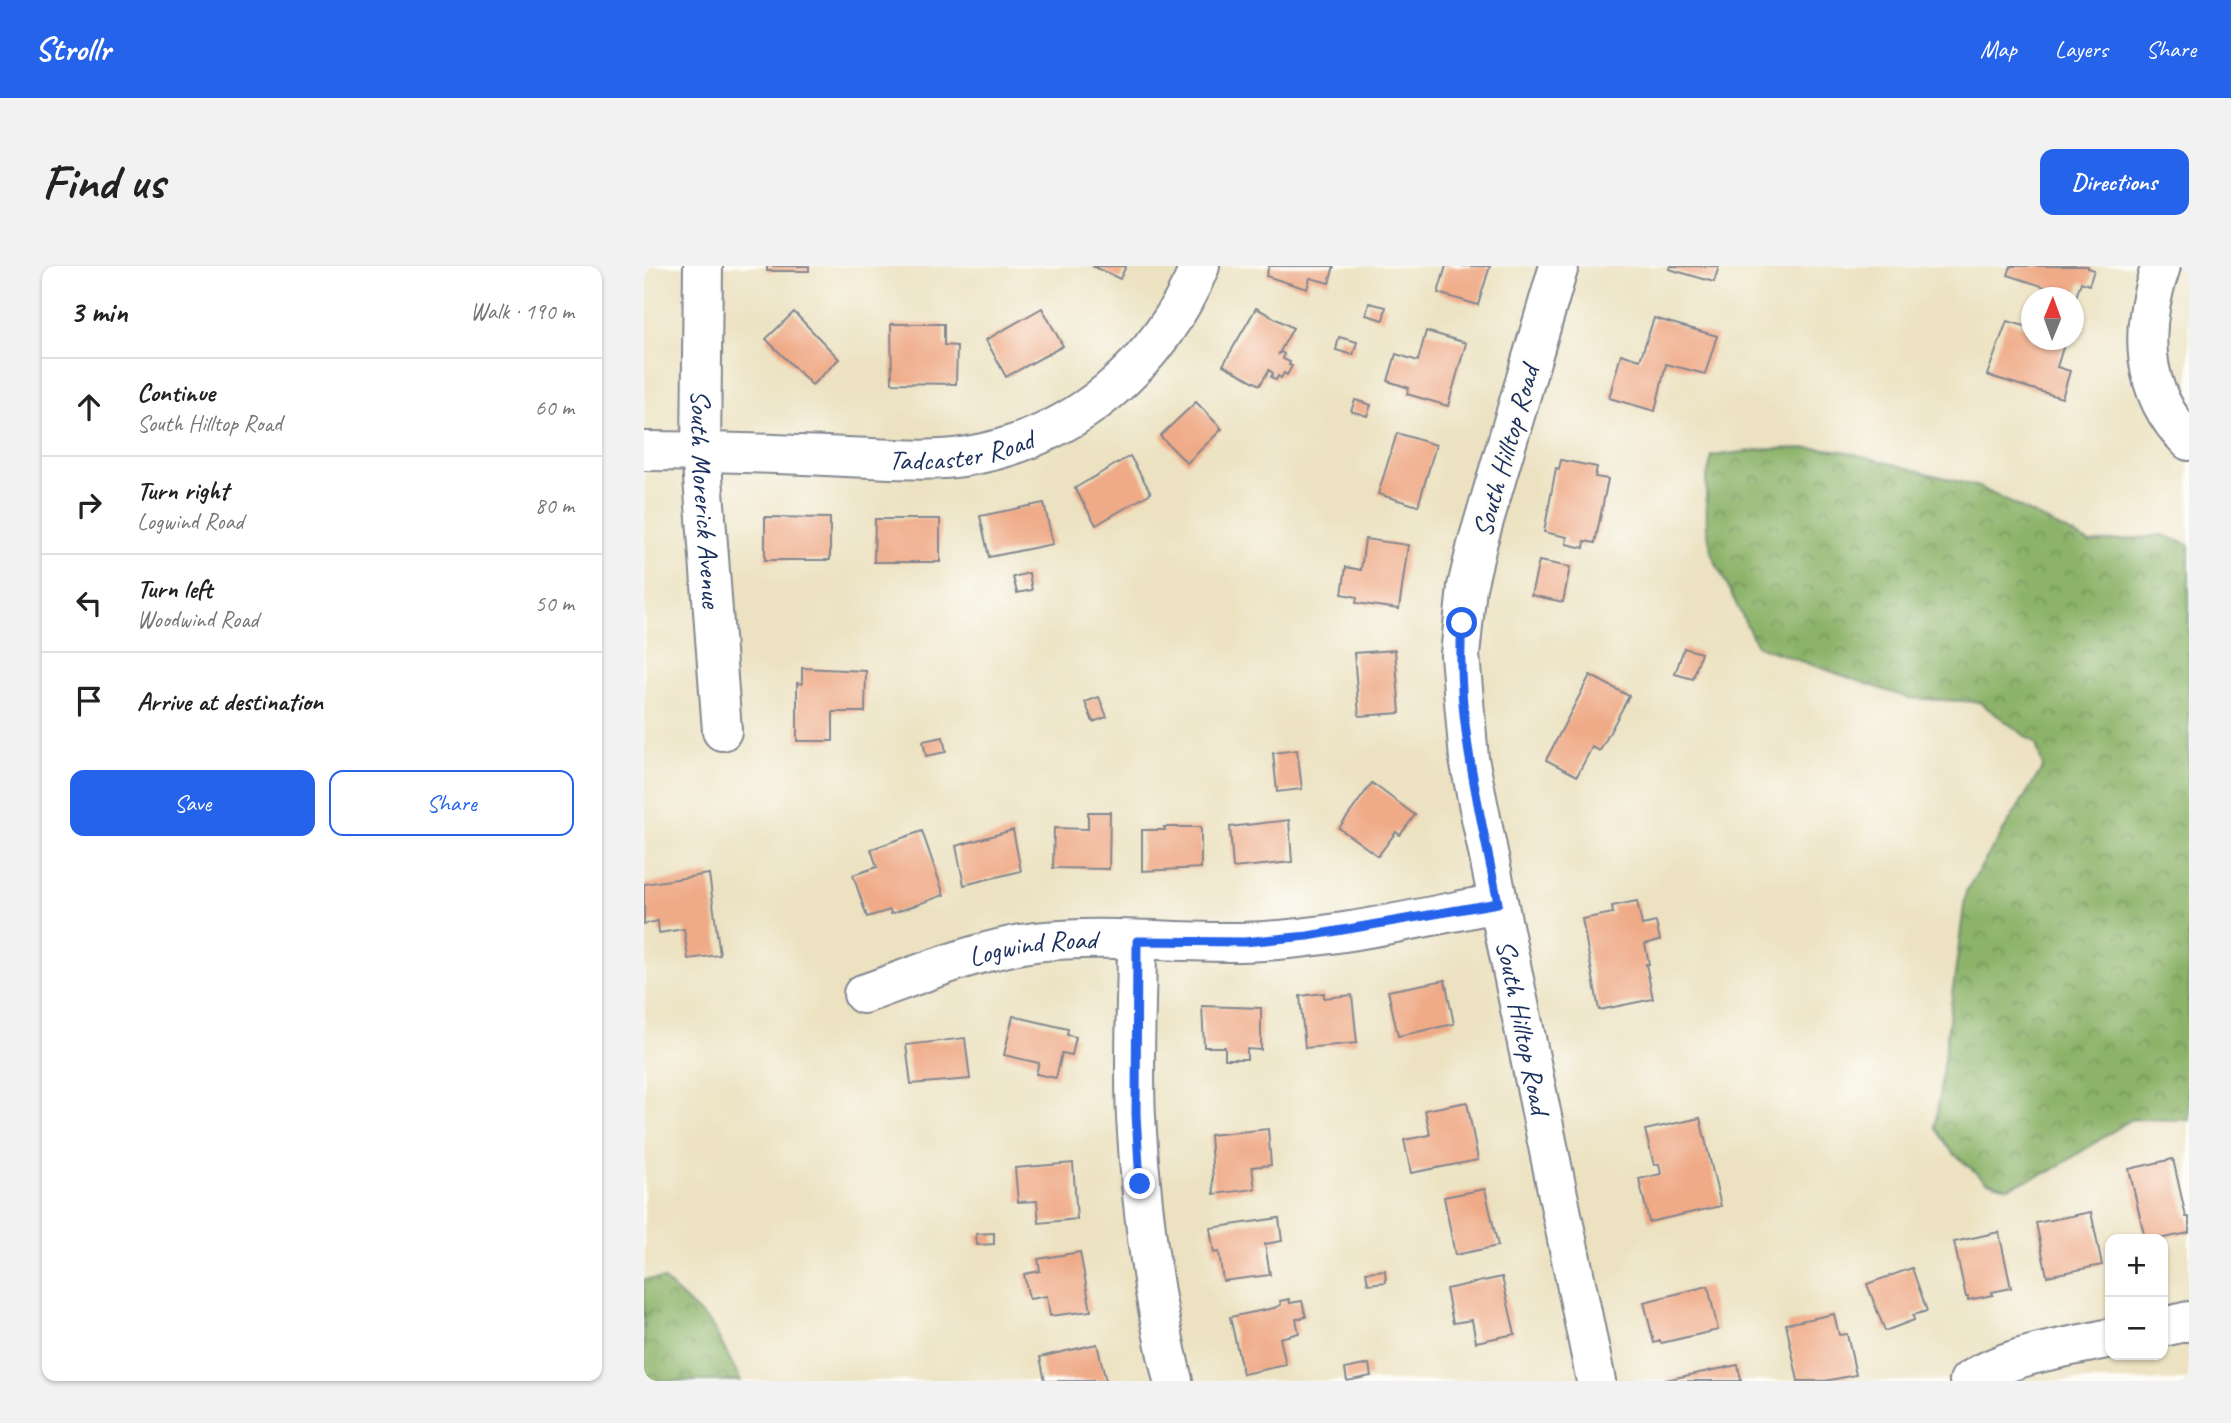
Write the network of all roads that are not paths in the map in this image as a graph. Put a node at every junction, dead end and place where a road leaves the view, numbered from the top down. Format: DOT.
graph roads {
  1 [pos="703,266"];
  2 [pos="1199,266"];
  3 [pos="1559,266"];
  4 [pos="2161,266"];
  5 [pos="2189,442"];
  6 [pos="644,451"];
  7 [pos="701,452"];
  8 [pos="722,731"];
  9 [pos="1498,903"];
  10 [pos="1137,941"];
  11 [pos="863,994"];
  12 [pos="2189,1321"];
  13 [pos="2168,1326"];
  14 [pos="2105,1340"];
  15 [pos="1173,1381"];
  16 [pos="1596,1381"];
  17 [pos="1969,1381"];
  1 -- 7 [label="street, South Morerick Avenue"];
  2 -- 7 [label="street, Tadcaster Road"];
  3 -- 9 [label="street, South Hilltop Road"];
  4 -- 5 [label="street"];
  6 -- 7 [label="street, Tadcaster Road"];
  7 -- 8 [label="street, South Morerick Avenue"];
  9 -- 10 [label="street, Logwind Road"];
  9 -- 16 [label="street, South Hilltop Road"];
  10 -- 11 [label="street, Logwind Road"];
  10 -- 15 [label="street"];
  12 -- 13 [label="street"];
  14 -- 17 [label="street"];
}
